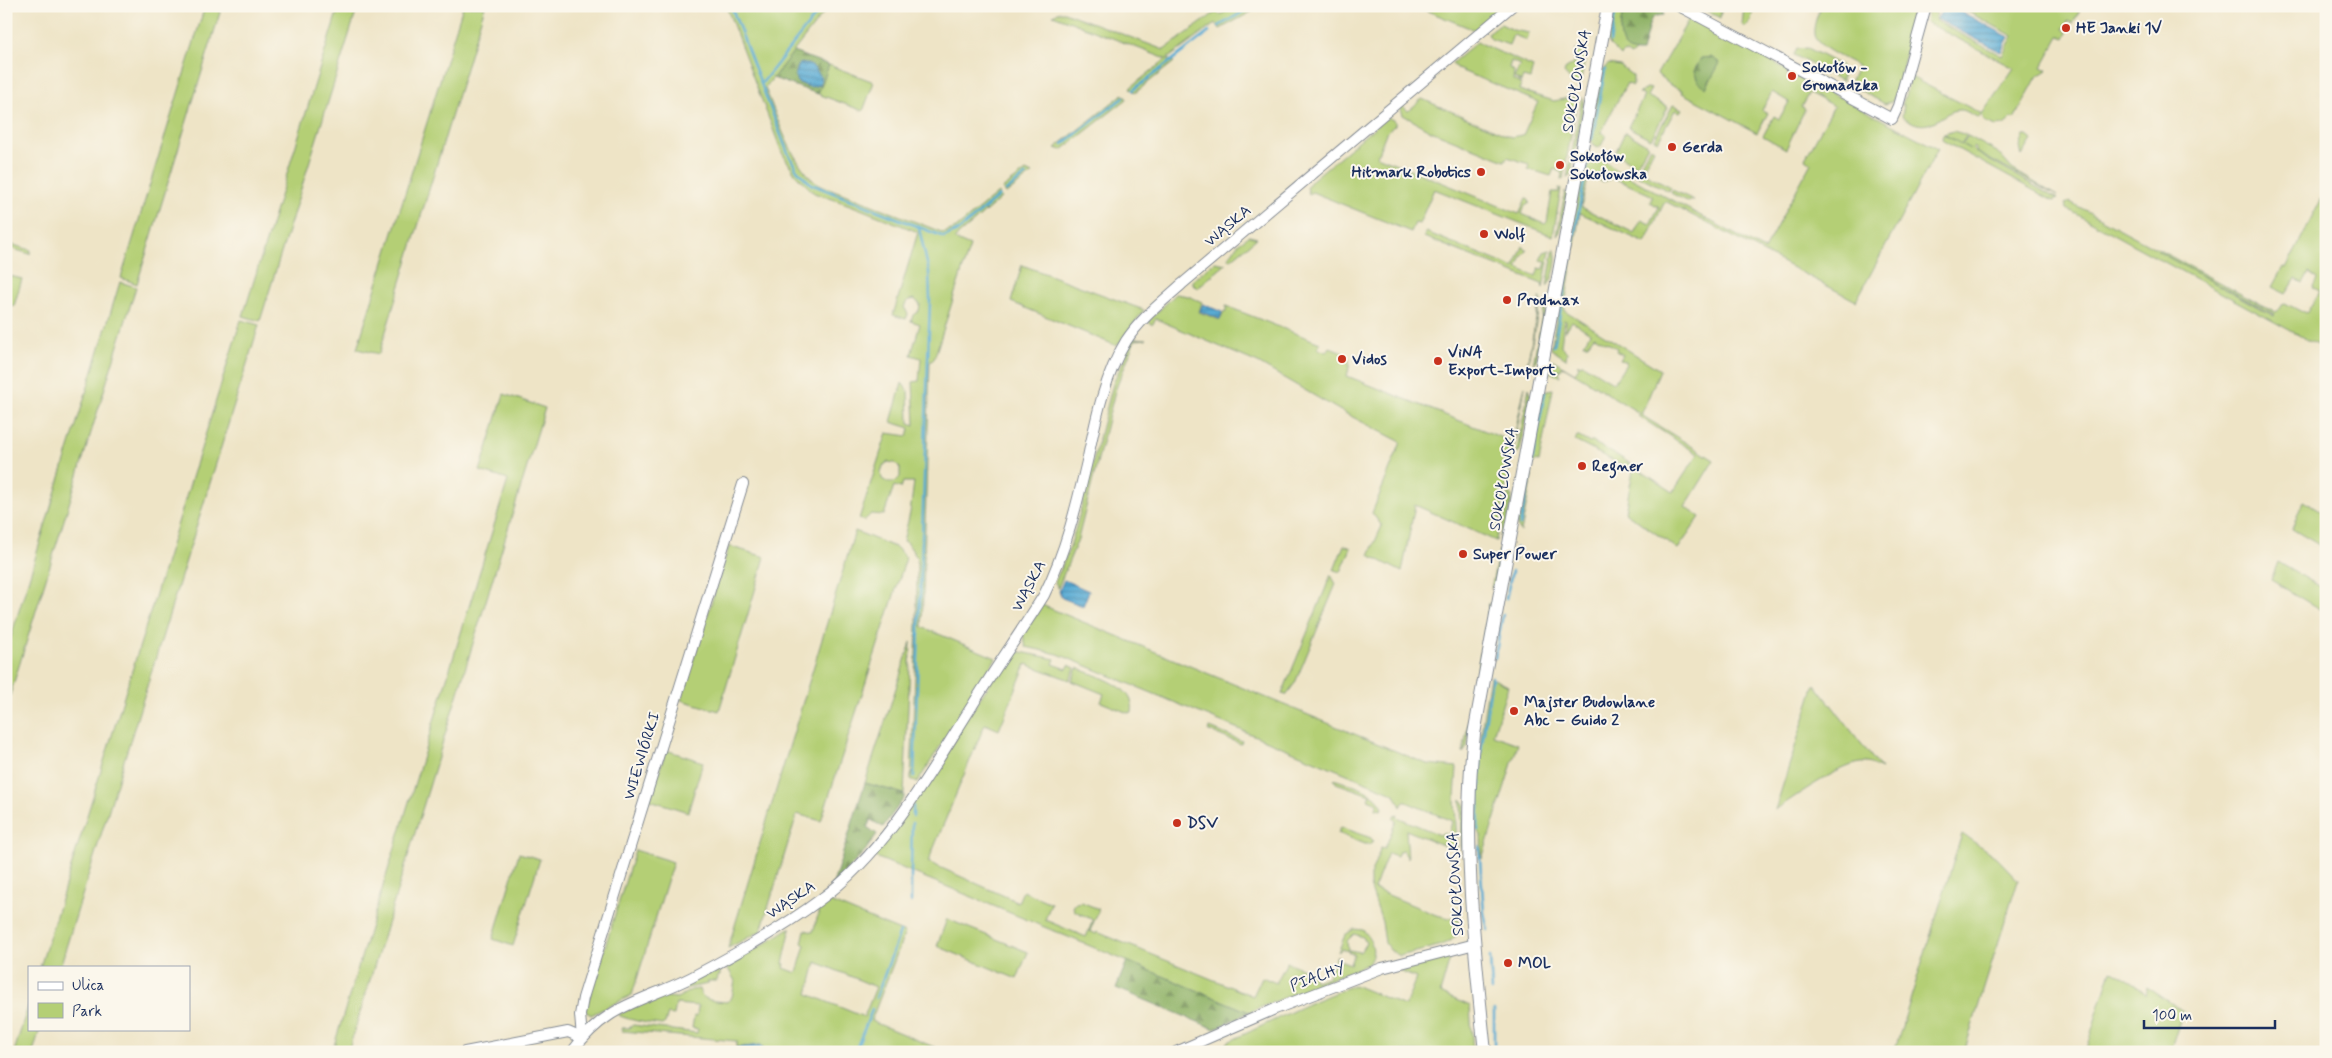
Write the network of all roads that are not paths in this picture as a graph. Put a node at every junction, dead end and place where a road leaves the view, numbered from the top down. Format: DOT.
graph roads {
  1 [pos="1512,6"];
  2 [pos="1608,6"];
  3 [pos="1679,6"];
  4 [pos="1926,6"];
  5 [pos="743,484"];
  6 [pos="1475,944"];
  7 [pos="582,1038"];
  8 [pos="465,1052"];
  9 [pos="572,1052"];
  10 [pos="1176,1052"];
  11 [pos="1485,1052"];
  1 -- 7 [label="street, WĄSKA"];
  2 -- 6 [label="street, SOKOŁOWSKA"];
  3 -- 4 [label="street"];
  5 -- 7 [label="street, WIEWIÓRKI"];
  6 -- 10 [label="street, PIACHY"];
  6 -- 11 [label="street, SOKOŁOWSKA"];
  7 -- 8 [label="street"];
  7 -- 9 [label="street, WĄSKA"];
}
